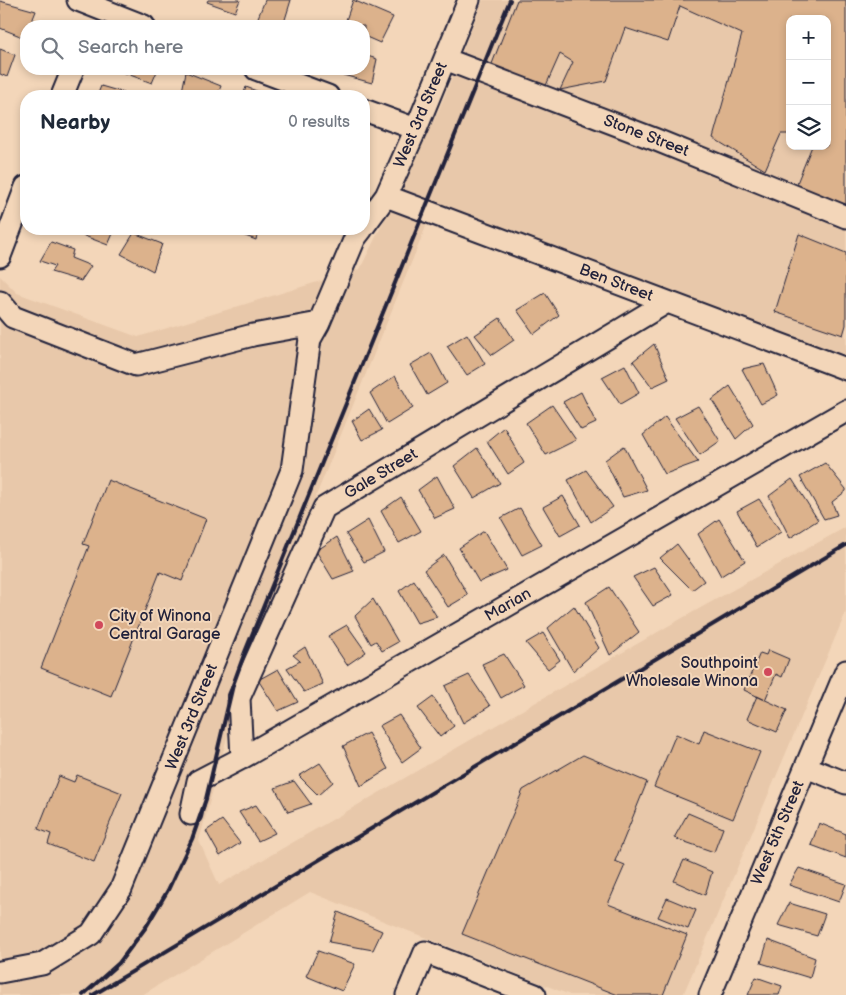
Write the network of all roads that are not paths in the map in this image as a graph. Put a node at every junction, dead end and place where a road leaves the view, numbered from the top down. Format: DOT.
graph roads {
  1 [pos="469,0"];
  2 [pos="91,9"];
  3 [pos="125,20"];
  4 [pos="445,59"];
  5 [pos="70,75"];
  6 [pos="272,75"];
  7 [pos="64,90"];
  8 [pos="312,90"];
  9 [pos="370,112"];
  10 [pos="416,130"];
  11 [pos="386,196"];
  12 [pos="20,203"];
  13 [pos="846,217"];
  14 [pos="370,218"];
  15 [pos="357,235"];
  16 [pos="0,256"];
  17 [pos="667,302"];
  18 [pos="6,310"];
  19 [pos="319,323"];
  20 [pos="846,369"];
  21 [pos="846,411"];
  22 [pos="846,670"];
  23 [pos="242,758"];
  24 [pos="806,767"];
  25 [pos="846,783"];
  26 [pos="191,814"];
  27 [pos="0,972"];
  28 [pos="407,995"];
  29 [pos="535,995"];
  30 [pos="710,995"];
  1 -- 4 [label="street, West 3rd Street"];
  2 -- 3 [label="street"];
  4 -- 10 [label="street, West 3rd Street"];
  4 -- 13 [label="street, Stone Street"];
  5 -- 7 [label="street"];
  6 -- 8 [label="street"];
  9 -- 10 [label="street"];
  10 -- 11 [label="street, West 3rd Street"];
  11 -- 14 [label="street, West 3rd Street"];
  11 -- 17 [label="street, Ben Street"];
  12 -- 16 [label="street"];
  15 -- 19 [label="street, West 3rd Street"];
  17 -- 20 [label="street, Ben Street"];
  17 -- 23 [label="street, Gale Street"];
  18 -- 19 [label="street"];
  19 -- 27 [label="street, West 3rd Street"];
  21 -- 23 [label="street, Marian"];
  22 -- 24 [label="street, West 5th Street"];
  23 -- 26 [label="street, Marian"];
  24 -- 25 [label="street"];
  24 -- 30 [label="street, West 5th Street"];
  28 -- 29 [label="street"];
}
